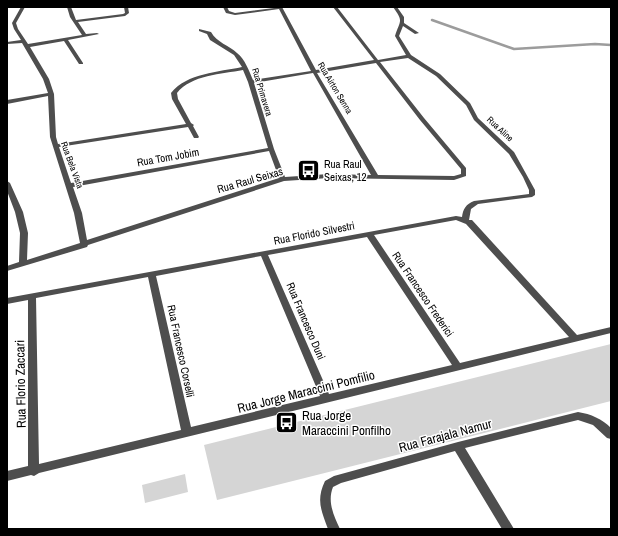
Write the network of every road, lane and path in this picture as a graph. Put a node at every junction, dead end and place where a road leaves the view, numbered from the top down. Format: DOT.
graph roads {
  1 [pos="23,7"];
  2 [pos="69,7"];
  3 [pos="126,7"];
  4 [pos="225,7"];
  5 [pos="281,7"];
  6 [pos="335,7"];
  7 [pos="395,7"];
  8 [pos="75,21"];
  9 [pos="403,24"];
  10 [pos="201,30"];
  11 [pos="417,33"];
  12 [pos="97,34"];
  13 [pos="85,36"];
  14 [pos="65,39"];
  15 [pos="7,43"];
  16 [pos="26,43"];
  17 [pos="409,56"];
  18 [pos="378,61"];
  19 [pos="81,63"];
  20 [pos="245,68"];
  21 [pos="314,71"];
  22 [pos="251,82"];
  23 [pos="51,94"];
  24 [pos="7,102"];
  25 [pos="190,125"];
  26 [pos="196,137"];
  27 [pos="55,146"];
  28 [pos="271,149"];
  29 [pos="376,177"];
  30 [pos="283,180"];
  31 [pos="7,183"];
  32 [pos="70,185"];
  33 [pos="465,220"];
  34 [pos="369,234"];
  35 [pos="84,245"];
  36 [pos="264,254"];
  37 [pos="23,264"];
  38 [pos="7,269"];
  39 [pos="152,275"];
  40 [pos="32,297"];
  41 [pos="7,301"];
  42 [pos="611,330"];
  43 [pos="575,338"];
  44 [pos="458,367"];
  45 [pos="326,398"];
  46 [pos="187,433"];
  47 [pos="611,435"];
  48 [pos="458,446"];
  49 [pos="34,471"];
  50 [pos="7,476"];
  51 [pos="334,529"];
  52 [pos="508,529"];
  1 -- 16 [label="street, Rua Bela Vista"];
  2 -- 8 [label="street"];
  3 -- 8 [label="street"];
  4 -- 5 [label="street"];
  5 -- 21 [label="street, Rua Aírton Senna"];
  6 -- 18 [label="street, Rua Raul Seixas"];
  7 -- 9 [label="street"];
  8 -- 13 [label="street"];
  9 -- 11 [label="street"];
  9 -- 17 [label="street, Rua Aline"];
  10 -- 20 [label="street, Rua Primavera"];
  12 -- 13 [label="street"];
  13 -- 14 [label="street"];
  14 -- 16 [label="street"];
  14 -- 19 [label="street"];
  15 -- 16 [label="street"];
  16 -- 23 [label="street, Rua Bela Vista"];
  17 -- 18 [label="street"];
  17 -- 33 [label="street, Rua Aline"];
  18 -- 21 [label="street"];
  18 -- 29 [label="street, Rua Raul Seixas"];
  20 -- 22 [label="street, Rua Primavera"];
  20 -- 25 [label="street"];
  21 -- 22 [label="street"];
  21 -- 29 [label="street, Rua Aírton Senna"];
  22 -- 28 [label="street, Rua Primavera"];
  23 -- 24 [label="street"];
  23 -- 27 [label="street, Rua Bela Vista"];
  25 -- 26 [label="street"];
  25 -- 27 [label="street"];
  27 -- 32 [label="street, Rua Bela Vista"];
  28 -- 30 [label="street, Rua Primavera"];
  28 -- 32 [label="street, Rua Tom Jobim"];
  29 -- 30 [label="street, Rua Raul Seixas"];
  30 -- 35 [label="street, Rua Raul Seixas"];
  31 -- 37 [label="street"];
  32 -- 35 [label="street, Rua Bela Vista"];
  33 -- 34 [label="street, Rua Florido Silvestri"];
  33 -- 43 [label="street"];
  34 -- 36 [label="street, Rua Florido Silvestri"];
  34 -- 44 [label="street, Rua Francesco Frederici"];
  35 -- 37 [label="street, Rua Raul Seixas"];
  36 -- 39 [label="street, Rua Florido Silvestri"];
  36 -- 45 [label="street, Rua Francesco Duni"];
  37 -- 38 [label="street, Rua Raul Seixas"];
  39 -- 40 [label="street, Rua Florido Silvestri"];
  39 -- 46 [label="street, Rua Francesco Corselli"];
  40 -- 41 [label="street, Rua Florido Silvestri"];
  40 -- 49 [label="street, Rua Florio Zaccari"];
  42 -- 43 [label="street, Rua Jorge Maraccini Pomfilio"];
  43 -- 44 [label="street, Rua Jorge Maraccini Pomfilio"];
  44 -- 45 [label="street, Rua Jorge Maraccini Pomfilio"];
  45 -- 46 [label="street, Rua Jorge Maraccini Pomfilio"];
  46 -- 49 [label="street, Rua Jorge Maraccini Pomfilio"];
  47 -- 48 [label="street, Rua Farajala Namur"];
  48 -- 51 [label="street, Rua Farajala Namur"];
  48 -- 52 [label="street"];
  49 -- 50 [label="street, Rua Jorge Maraccini Pomfilio"];
}
